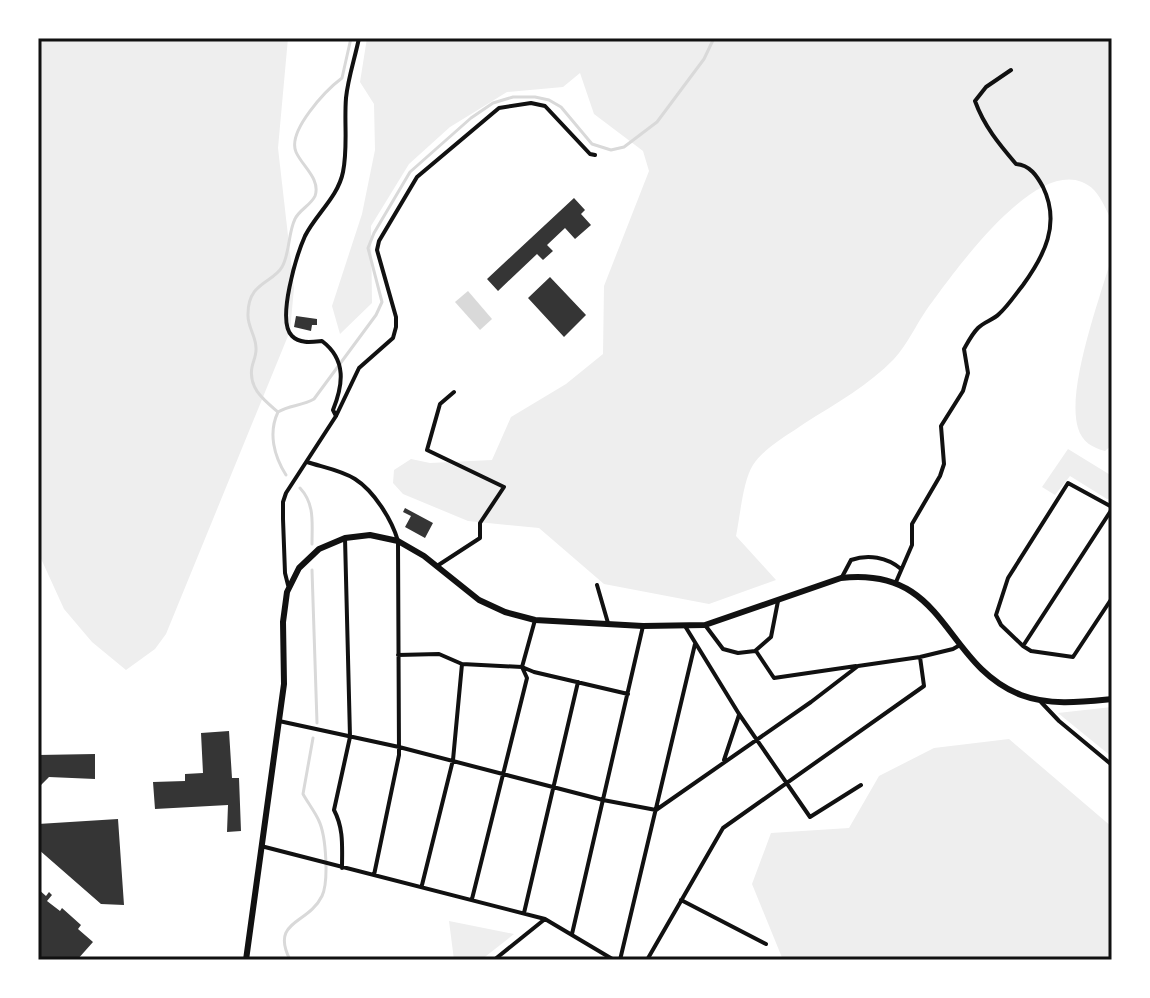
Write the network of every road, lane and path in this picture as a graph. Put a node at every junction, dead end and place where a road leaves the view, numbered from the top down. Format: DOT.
graph roads {
  1 [pos="359,38"];
  2 [pos="1011,70"];
  3 [pos="595,155"];
  4 [pos="454,392"];
  5 [pos="336,416"];
  6 [pos="307,462"];
  7 [pos="1112,508"];
  8 [pos="345,538"];
  9 [pos="398,541"];
  10 [pos="437,566"];
  11 [pos="901,569"];
  12 [pos="841,578"];
  13 [pos="896,582"];
  14 [pos="288,585"];
  15 [pos="597,585"];
  16 [pos="1112,598"];
  17 [pos="778,601"];
  18 [pos="535,620"];
  19 [pos="608,623"];
  20 [pos="705,625"];
  21 [pos="643,626"];
  22 [pos="685,626"];
  23 [pos="695,644"];
  24 [pos="960,645"];
  25 [pos="1023,646"];
  26 [pos="755,651"];
  27 [pos="398,655"];
  28 [pos="920,657"];
  29 [pos="462,664"];
  30 [pos="858,666"];
  31 [pos="522,667"];
  32 [pos="578,682"];
  33 [pos="628,694"];
  34 [pos="1112,699"];
  35 [pos="1039,700"];
  36 [pos="739,714"];
  37 [pos="279,721"];
  38 [pos="350,737"];
  39 [pos="756,739"];
  40 [pos="399,747"];
  41 [pos="453,760"];
  42 [pos="724,762"];
  43 [pos="1112,765"];
  44 [pos="504,774"];
  45 [pos="786,782"];
  46 [pos="861,785"];
  47 [pos="552,787"];
  48 [pos="603,800"];
  49 [pos="656,810"];
  50 [pos="261,846"];
  51 [pos="342,868"];
  52 [pos="374,875"];
  53 [pos="422,886"];
  54 [pos="472,899"];
  55 [pos="681,900"];
  56 [pos="524,913"];
  57 [pos="545,919"];
  58 [pos="572,934"];
  59 [pos="766,944"];
  60 [pos="246,960"];
  61 [pos="494,960"];
  62 [pos="617,960"];
  63 [pos="647,960"];
  1 -- 5 [label="street"];
  2 -- 11 [label="street"];
  3 -- 5 [label="street"];
  4 -- 10 [label="street"];
  5 -- 6 [label="street"];
  6 -- 9 [label="street"];
  6 -- 14 [label="street"];
  7 -- 25 [label="street"];
  7 -- 25 [label="street"];
  8 -- 9 [label="street"];
  8 -- 14 [label="street"];
  8 -- 38 [label="street"];
  9 -- 10 [label="street"];
  9 -- 27 [label="street"];
  10 -- 18 [label="street"];
  11 -- 12 [label="street"];
  11 -- 13 [label="street"];
  12 -- 13 [label="street"];
  12 -- 17 [label="street"];
  13 -- 24 [label="street"];
  14 -- 37 [label="street"];
  15 -- 19 [label="street"];
  16 -- 25 [label="street"];
  17 -- 20 [label="street"];
  17 -- 26 [label="street"];
  18 -- 19 [label="street"];
  18 -- 31 [label="street"];
  19 -- 21 [label="street"];
  20 -- 22 [label="street"];
  20 -- 26 [label="street"];
  21 -- 22 [label="street"];
  21 -- 33 [label="street"];
  22 -- 23 [label="street"];
  23 -- 36 [label="street"];
  23 -- 49 [label="street"];
  24 -- 28 [label="street"];
  24 -- 35 [label="street"];
  26 -- 30 [label="street"];
  27 -- 29 [label="street"];
  27 -- 40 [label="street"];
  28 -- 30 [label="street"];
  28 -- 45 [label="street"];
  29 -- 31 [label="street"];
  29 -- 41 [label="street"];
  30 -- 39 [label="street"];
  31 -- 32 [label="street"];
  31 -- 44 [label="street"];
  32 -- 33 [label="street"];
  32 -- 47 [label="street"];
  33 -- 48 [label="street"];
  34 -- 35 [label="street"];
  35 -- 43 [label="street"];
  36 -- 39 [label="street"];
  36 -- 42 [label="street"];
  37 -- 38 [label="street"];
  37 -- 50 [label="street"];
  38 -- 40 [label="street"];
  38 -- 51 [label="street"];
  39 -- 42 [label="street"];
  39 -- 45 [label="street"];
  40 -- 41 [label="street"];
  40 -- 52 [label="street"];
  41 -- 44 [label="street"];
  41 -- 53 [label="street"];
  42 -- 49 [label="street"];
  44 -- 47 [label="street"];
  44 -- 54 [label="street"];
  45 -- 46 [label="street"];
  45 -- 55 [label="street"];
  47 -- 48 [label="street"];
  47 -- 56 [label="street"];
  48 -- 49 [label="street"];
  48 -- 58 [label="street"];
  49 -- 62 [label="street"];
  50 -- 51 [label="street"];
  50 -- 60 [label="street"];
  51 -- 52 [label="street"];
  52 -- 53 [label="street"];
  53 -- 54 [label="street"];
  54 -- 56 [label="street"];
  55 -- 59 [label="street"];
  55 -- 63 [label="street"];
  56 -- 57 [label="street"];
  57 -- 58 [label="street"];
  57 -- 61 [label="street"];
  58 -- 62 [label="street"];
}
